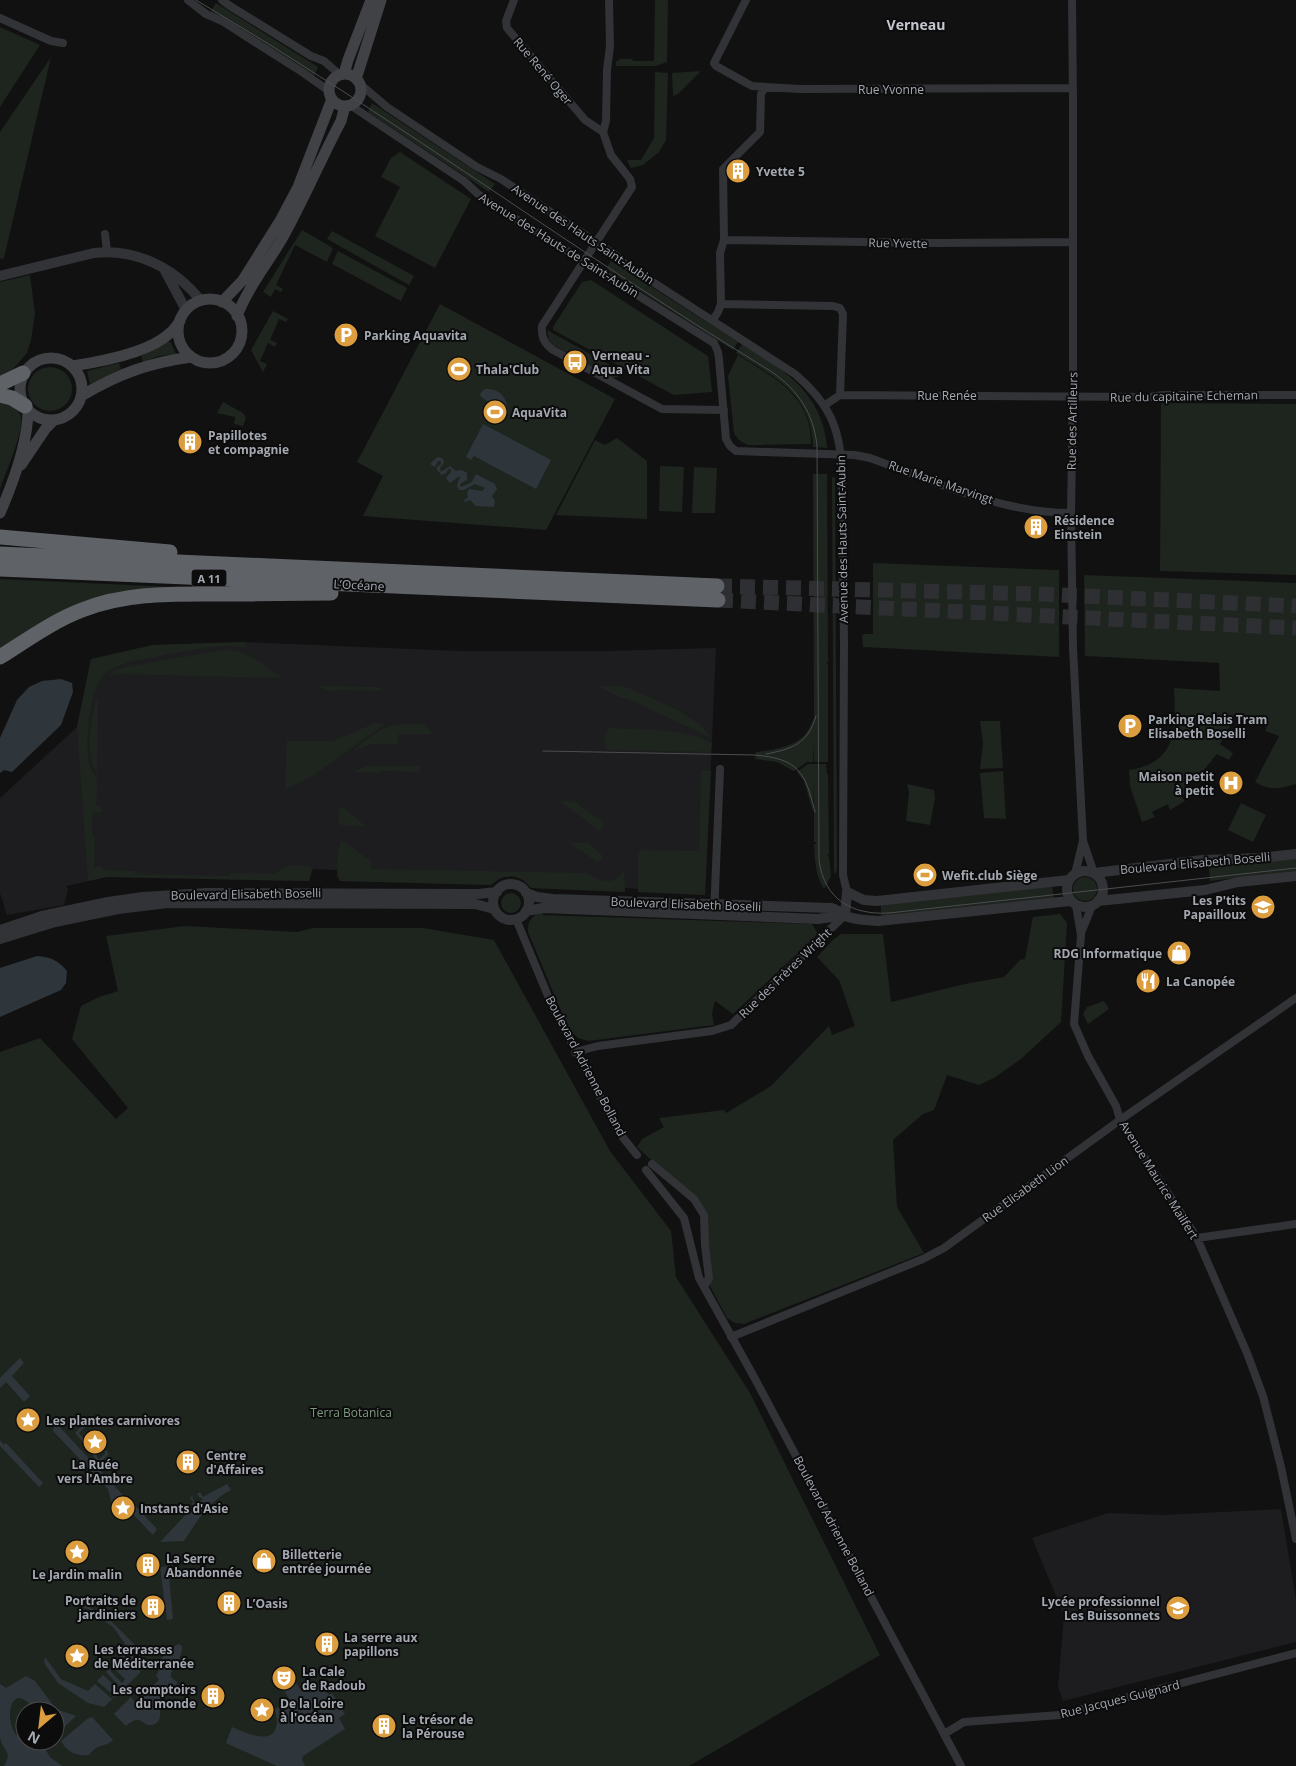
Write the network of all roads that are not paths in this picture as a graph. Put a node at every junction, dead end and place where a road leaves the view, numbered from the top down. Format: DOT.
graph roads {
  1 [pos="188,0"];
  2 [pos="222,0"];
  3 [pos="372,0"];
  4 [pos="381,0"];
  5 [pos="514,0"];
  6 [pos="609,0"];
  7 [pos="746,0"];
  8 [pos="1072,0"];
  9 [pos="0,18"];
  10 [pos="63,43"];
  11 [pos="342,74"];
  12 [pos="358,81"];
  13 [pos="765,87"];
  14 [pos="1072,88"];
  15 [pos="330,95"];
  16 [pos="348,106"];
  17 [pos="603,132"];
  18 [pos="501,179"];
  19 [pos="105,234"];
  20 [pos="724,240"];
  21 [pos="595,241"];
  22 [pos="1072,242"];
  23 [pos="107,251"];
  24 [pos="583,262"];
  25 [pos="163,268"];
  26 [pos="0,276"];
  27 [pos="202,301"];
  28 [pos="222,302"];
  29 [pos="721,304"];
  30 [pos="186,310"];
  31 [pos="237,316"];
  32 [pos="713,320"];
  33 [pos="180,321"];
  34 [pos="191,357"];
  35 [pos="72,366"];
  36 [pos="23,374"];
  37 [pos="0,384"];
  38 [pos="0,395"];
  39 [pos="840,395"];
  40 [pos="1296,395"];
  41 [pos="81,396"];
  42 [pos="1072,396"];
  43 [pos="825,405"];
  44 [pos="26,408"];
  45 [pos="724,410"];
  46 [pos="54,420"];
  47 [pos="841,454"];
  48 [pos="16,472"];
  49 [pos="1,511"];
  50 [pos="1071,513"];
  51 [pos="0,537"];
  52 [pos="0,554"];
  53 [pos="208,563"];
  54 [pos="0,569"];
  55 [pos="417,588"];
  56 [pos="0,657"];
  57 [pos="720,769"];
  58 [pos="1083,841"];
  59 [pos="1296,854"];
  60 [pos="1094,874"];
  61 [pos="1296,876"];
  62 [pos="1072,877"];
  63 [pos="496,892"];
  64 [pos="847,892"];
  65 [pos="526,893"];
  66 [pos="1073,903"];
  67 [pos="1095,904"];
  68 [pos="494,908"];
  69 [pos="715,910"];
  70 [pos="526,911"];
  71 [pos="845,915"];
  72 [pos="516,919"];
  73 [pos="0,930"];
  74 [pos="1080,935"];
  75 [pos="0,939"];
  76 [pos="1296,998"];
  77 [pos="575,1052"];
  78 [pos="1120,1120"];
  79 [pos="637,1156"];
  80 [pos="1296,1224"];
  81 [pos="1197,1238"];
  82 [pos="704,1287"];
  83 [pos="731,1337"];
  84 [pos="1296,1539"];
  85 [pos="1296,1653"];
  86 [pos="944,1734"];
  87 [pos="961,1766"];
  1 -- 15 [label="street"];
  2 -- 11 [label="street"];
  3 -- 11 [label="main road"];
  4 -- 12 [label="main road"];
  5 -- 17 [label="street, Rue René Oger"];
  6 -- 17 [label="street"];
  7 -- 13 [label="street, Rue Yvonne"];
  8 -- 14 [label="street, Rue des Artilleurs"];
  9 -- 10 [label="street"];
  11 -- 12 [label="main road"];
  11 -- 15 [label="main road"];
  12 -- 16 [label="main road"];
  12 -- 18 [label="street, Avenue des Hauts de Saint-Aubin"];
  13 -- 14 [label="street, Rue Yvonne"];
  13 -- 20 [label="street"];
  14 -- 22 [label="street, Rue des Artilleurs"];
  15 -- 16 [label="main road"];
  15 -- 28 [label="main road"];
  16 -- 24 [label="street, Avenue des Hauts de Saint-Aubin"];
  16 -- 31 [label="main road"];
  17 -- 21 [label="street"];
  18 -- 21 [label="street, Avenue des Hauts Saint-Aubin"];
  19 -- 23 [label="street"];
  20 -- 22 [label="street, Rue Yvette"];
  20 -- 29 [label="street"];
  21 -- 24 [label="street"];
  21 -- 32 [label="street, Avenue des Hauts Saint-Aubin"];
  22 -- 42 [label="street, Rue des Artilleurs"];
  23 -- 25 [label="street"];
  23 -- 26 [label="street"];
  24 -- 45 [label="street, Avenue des Hauts de Saint-Aubin"];
  24 -- 45 [label="street"];
  25 -- 27 [label="street"];
  25 -- 30 [label="street"];
  27 -- 28 [label="main road"];
  27 -- 30 [label="main road"];
  28 -- 31 [label="main road"];
  29 -- 32 [label="street"];
  29 -- 39 [label="street"];
  30 -- 33 [label="main road"];
  31 -- 34 [label="main road"];
  32 -- 43 [label="street, Avenue des Hauts Saint-Aubin"];
  33 -- 34 [label="main road"];
  33 -- 35 [label="main road"];
  34 -- 41 [label="main road"];
  35 -- 36 [label="main road"];
  35 -- 41 [label="main road"];
  36 -- 37 [label="highway"];
  36 -- 44 [label="main road"];
  38 -- 44 [label="highway"];
  39 -- 42 [label="street, Rue Renée"];
  39 -- 43 [label="street"];
  40 -- 42 [label="street, Rue du capitaine Echeman"];
  41 -- 46 [label="main road"];
  42 -- 50 [label="street, Rue des Artilleurs"];
  43 -- 47 [label="street, Avenue des Hauts Saint-Aubin"];
  44 -- 46 [label="main road"];
  44 -- 48 [label="main road"];
  45 -- 47 [label="street, Rue Marie Marvingt"];
  46 -- 48 [label="main road"];
  47 -- 50 [label="street, Rue Marie Marvingt"];
  47 -- 64 [label="street, Avenue des Hauts Saint-Aubin"];
  48 -- 49 [label="main road"];
  50 -- 58 [label="street, Rue des Artilleurs"];
  51 -- 53 [label="highway"];
  52 -- 53 [label="highway, L’Océane / A 11"];
  53 -- 55 [label="highway, L’Océane / A 11"];
  54 -- 55 [label="highway, L’Océane / A 11"];
  55 -- 56 [label="highway"];
  57 -- 69 [label="street"];
  58 -- 60 [label="street, Rue des Artilleurs"];
  58 -- 62 [label="street, Rue des Artilleurs"];
  59 -- 60 [label="street, Boulevard Elisabeth Boselli"];
  60 -- 62 [label="street"];
  60 -- 67 [label="street"];
  61 -- 67 [label="street, Boulevard Elisabeth Boselli"];
  62 -- 64 [label="street"];
  62 -- 66 [label="street"];
  63 -- 65 [label="street"];
  63 -- 68 [label="street"];
  63 -- 73 [label="street, Boulevard Elisabeth Boselli"];
  64 -- 71 [label="street"];
  65 -- 69 [label="street, Boulevard Elisabeth Boselli"];
  65 -- 70 [label="street"];
  66 -- 67 [label="street"];
  66 -- 71 [label="street, Boulevard Elisabeth Boselli"];
  66 -- 74 [label="street, Avenue Maurice Mailfert"];
  67 -- 74 [label="street, Avenue Maurice Mailfert"];
  68 -- 72 [label="street"];
  68 -- 75 [label="street"];
  69 -- 70 [label="street, Boulevard Elisabeth Boselli"];
  69 -- 71 [label="street, Boulevard Elisabeth Boselli"];
  70 -- 72 [label="street"];
  71 -- 77 [label="street, Rue des Frères Wright"];
  72 -- 77 [label="street, Boulevard Adrienne Bolland"];
  74 -- 78 [label="street, Avenue Maurice Mailfert"];
  76 -- 78 [label="street, Rue Elisabeth Lion"];
  77 -- 79 [label="street, Boulevard Adrienne Bolland"];
  78 -- 81 [label="street, Avenue Maurice Mailfert"];
  78 -- 83 [label="street, Rue Elisabeth Lion"];
  80 -- 81 [label="street"];
  81 -- 84 [label="street, Avenue Maurice Mailfert"];
  82 -- 82 [label="street, Boulevard Adrienne Bolland"];
  82 -- 83 [label="street, Boulevard Adrienne Bolland"];
  83 -- 86 [label="street, Boulevard Adrienne Bolland"];
  85 -- 86 [label="street, Rue Jacques Guignard"];
  86 -- 87 [label="street, Boulevard Adrienne Bolland"];
}
